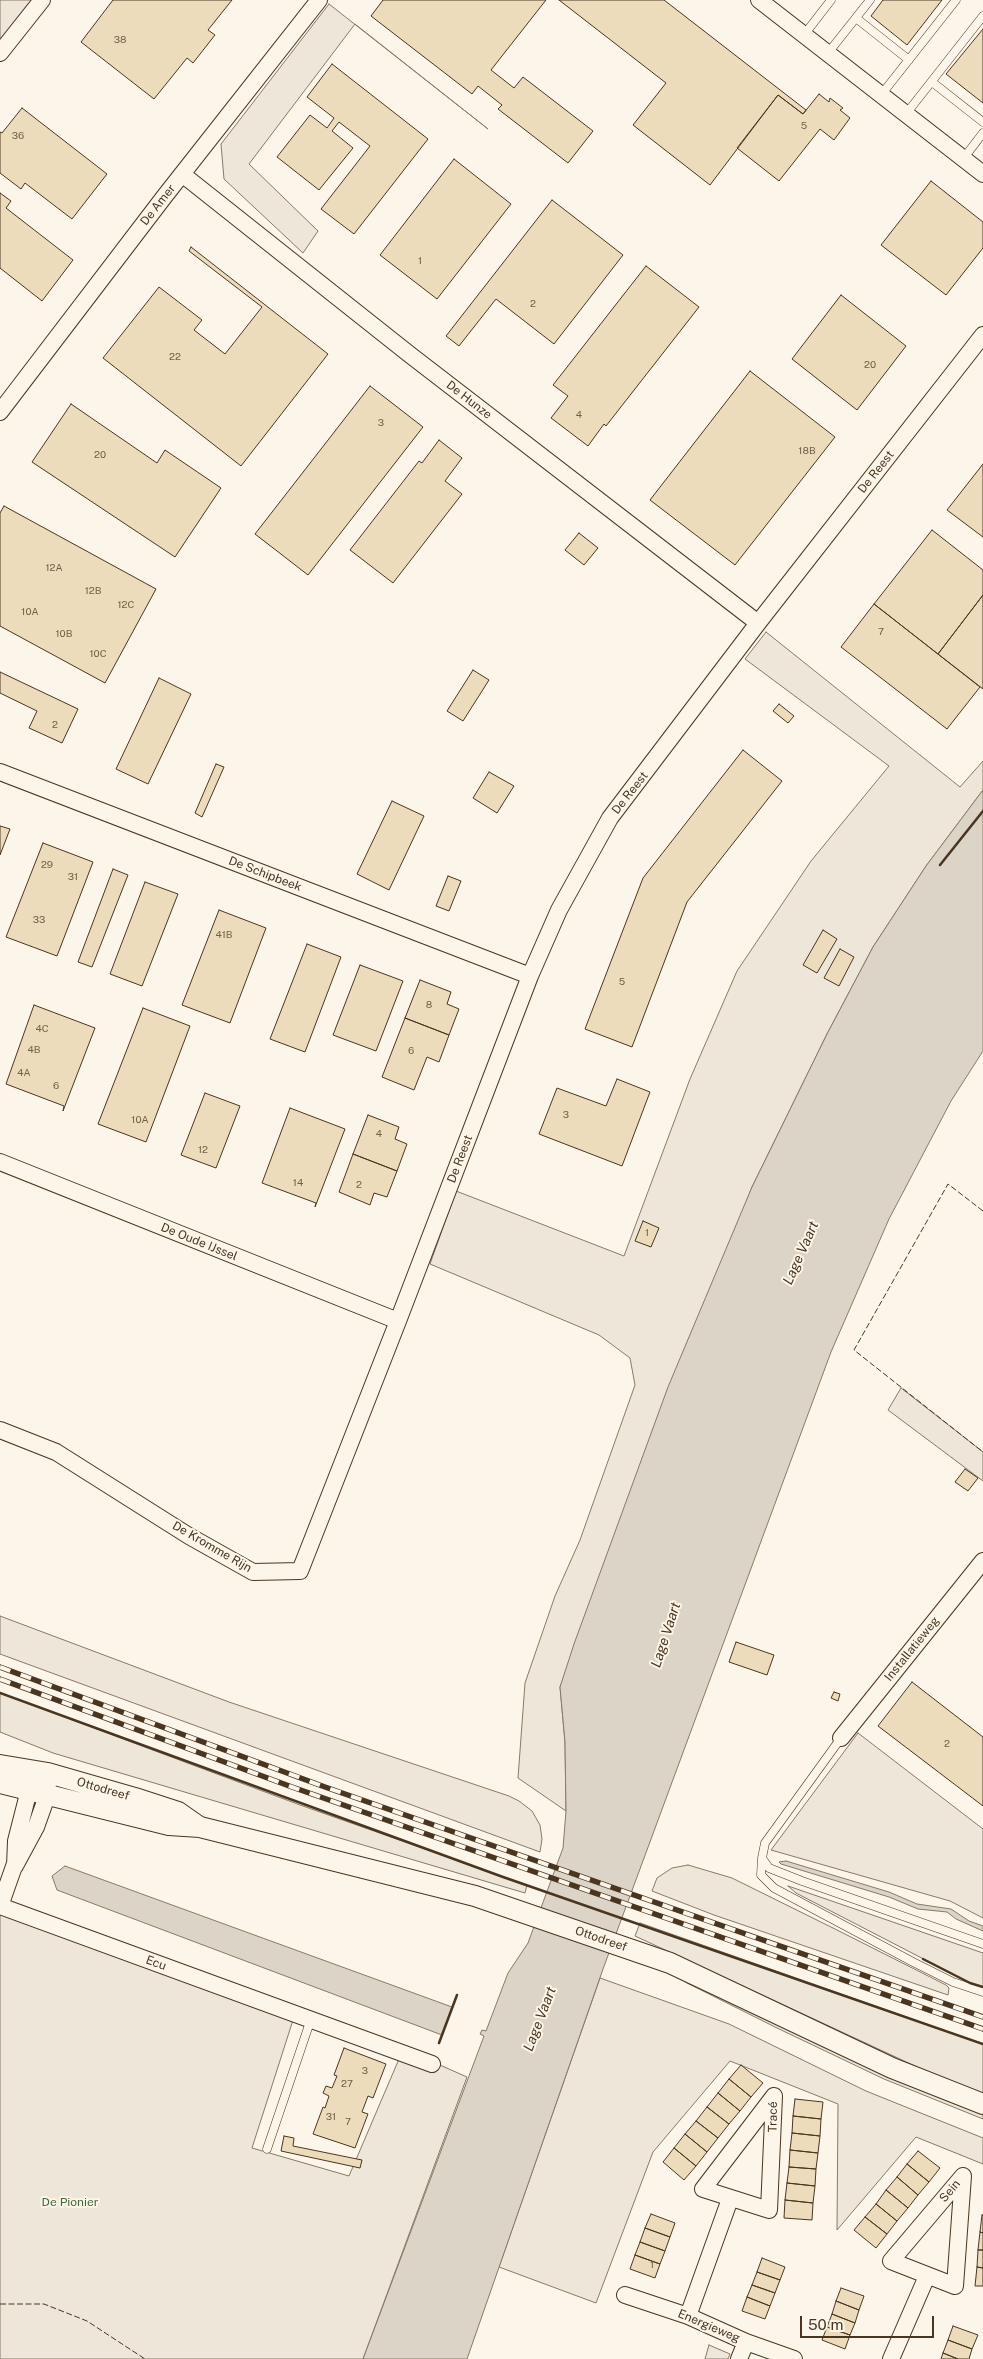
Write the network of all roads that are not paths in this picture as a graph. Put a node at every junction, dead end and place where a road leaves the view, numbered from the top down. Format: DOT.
graph roads {
  1 [pos="42,0"];
  2 [pos="318,0"];
  3 [pos="759,0"];
  4 [pos="831,0"];
  5 [pos="870,0"];
  6 [pos="956,0"];
  7 [pos="983,16"];
  8 [pos="856,18"];
  9 [pos="804,35"];
  10 [pos="0,53"];
  11 [pos="828,54"];
  12 [pos="909,60"];
  13 [pos="932,82"];
  14 [pos="881,95"];
  15 [pos="906,114"];
  16 [pos="983,122"];
  17 [pos="983,133"];
  18 [pos="963,159"];
  19 [pos="182,174"];
  20 [pos="983,174"];
  21 [pos="983,335"];
  22 [pos="0,412"];
  23 [pos="758,623"];
  24 [pos="0,772"];
  25 [pos="530,976"];
  26 [pos="0,1162"];
  27 [pos="398,1321"];
  28 [pos="0,1430"];
  29 [pos="983,1560"];
  30 [pos="841,1738"];
  31 [pos="0,1764"];
  32 [pos="48,1773"];
  33 [pos="0,1784"];
  34 [pos="38,1793"];
  35 [pos="28,1824"];
  36 [pos="200,1827"];
  37 [pos="762,1858"];
  38 [pos="15,1866"];
  39 [pos="0,1906"];
  40 [pos="983,1944"];
  41 [pos="983,1992"];
  42 [pos="311,2020"];
  43 [pos="432,2064"];
  44 [pos="983,2104"];
  45 [pos="267,2149"];
  46 [pos="730,2199"];
  47 [pos="927,2276"];
  48 [pos="625,2294"];
  49 [pos="688,2316"];
  50 [pos="746,2342"];
  51 [pos="739,2359"];
  52 [pos="794,2359"];
  53 [pos="891,2359"];
  1 -- 10 [label="street"];
  2 -- 19 [label="street, De Amer"];
  3 -- 9 [label="street"];
  4 -- 9 [label="lane"];
  5 -- 8 [label="lane"];
  6 -- 12 [label="lane"];
  7 -- 13 [label="lane"];
  8 -- 11 [label="lane"];
  8 -- 12 [label="lane"];
  9 -- 11 [label="street"];
  11 -- 14 [label="street"];
  12 -- 14 [label="lane"];
  13 -- 15 [label="lane"];
  13 -- 16 [label="lane"];
  14 -- 15 [label="street"];
  15 -- 18 [label="street"];
  17 -- 18 [label="lane"];
  18 -- 20 [label="street"];
  19 -- 22 [label="street, De Amer"];
  19 -- 23 [label="street, De Hunze"];
  21 -- 23 [label="street, De Reest"];
  23 -- 25 [label="street, De Reest"];
  24 -- 25 [label="street, De Schipbeek"];
  25 -- 27 [label="street, De Reest"];
  26 -- 27 [label="street, De Oude IJssel"];
  27 -- 28 [label="street, De Kromme Rijn"];
  29 -- 30 [label="street, Installatieweg"];
  30 -- 37 [label="lane"];
  31 -- 32 [label="street, Ottodreef"];
  32 -- 34 [label="street"];
  32 -- 36 [label="street, Ottodreef"];
  33 -- 34 [label="street, Ottodreef"];
  34 -- 36 [label="street, Ottodreef"];
  34 -- 38 [label="street, Ecu"];
  35 -- 38 [label="street, Ecu"];
  36 -- 44 [label="street, Ottodreef"];
  37 -- 40 [label="lane"];
  37 -- 41 [label="lane"];
  38 -- 39 [label="street, Ecu"];
  39 -- 42 [label="street, Ecu"];
  42 -- 43 [label="street, Ecu"];
  42 -- 45 [label="lane"];
  46 -- 46 [label="street, Tracé"];
  46 -- 49 [label="street"];
  47 -- 47 [label="street, Sein"];
  47 -- 53 [label="street"];
  48 -- 49 [label="street, Energieweg"];
  49 -- 50 [label="street, Energieweg"];
  50 -- 51 [label="street"];
  50 -- 52 [label="street, Energieweg"];
}
